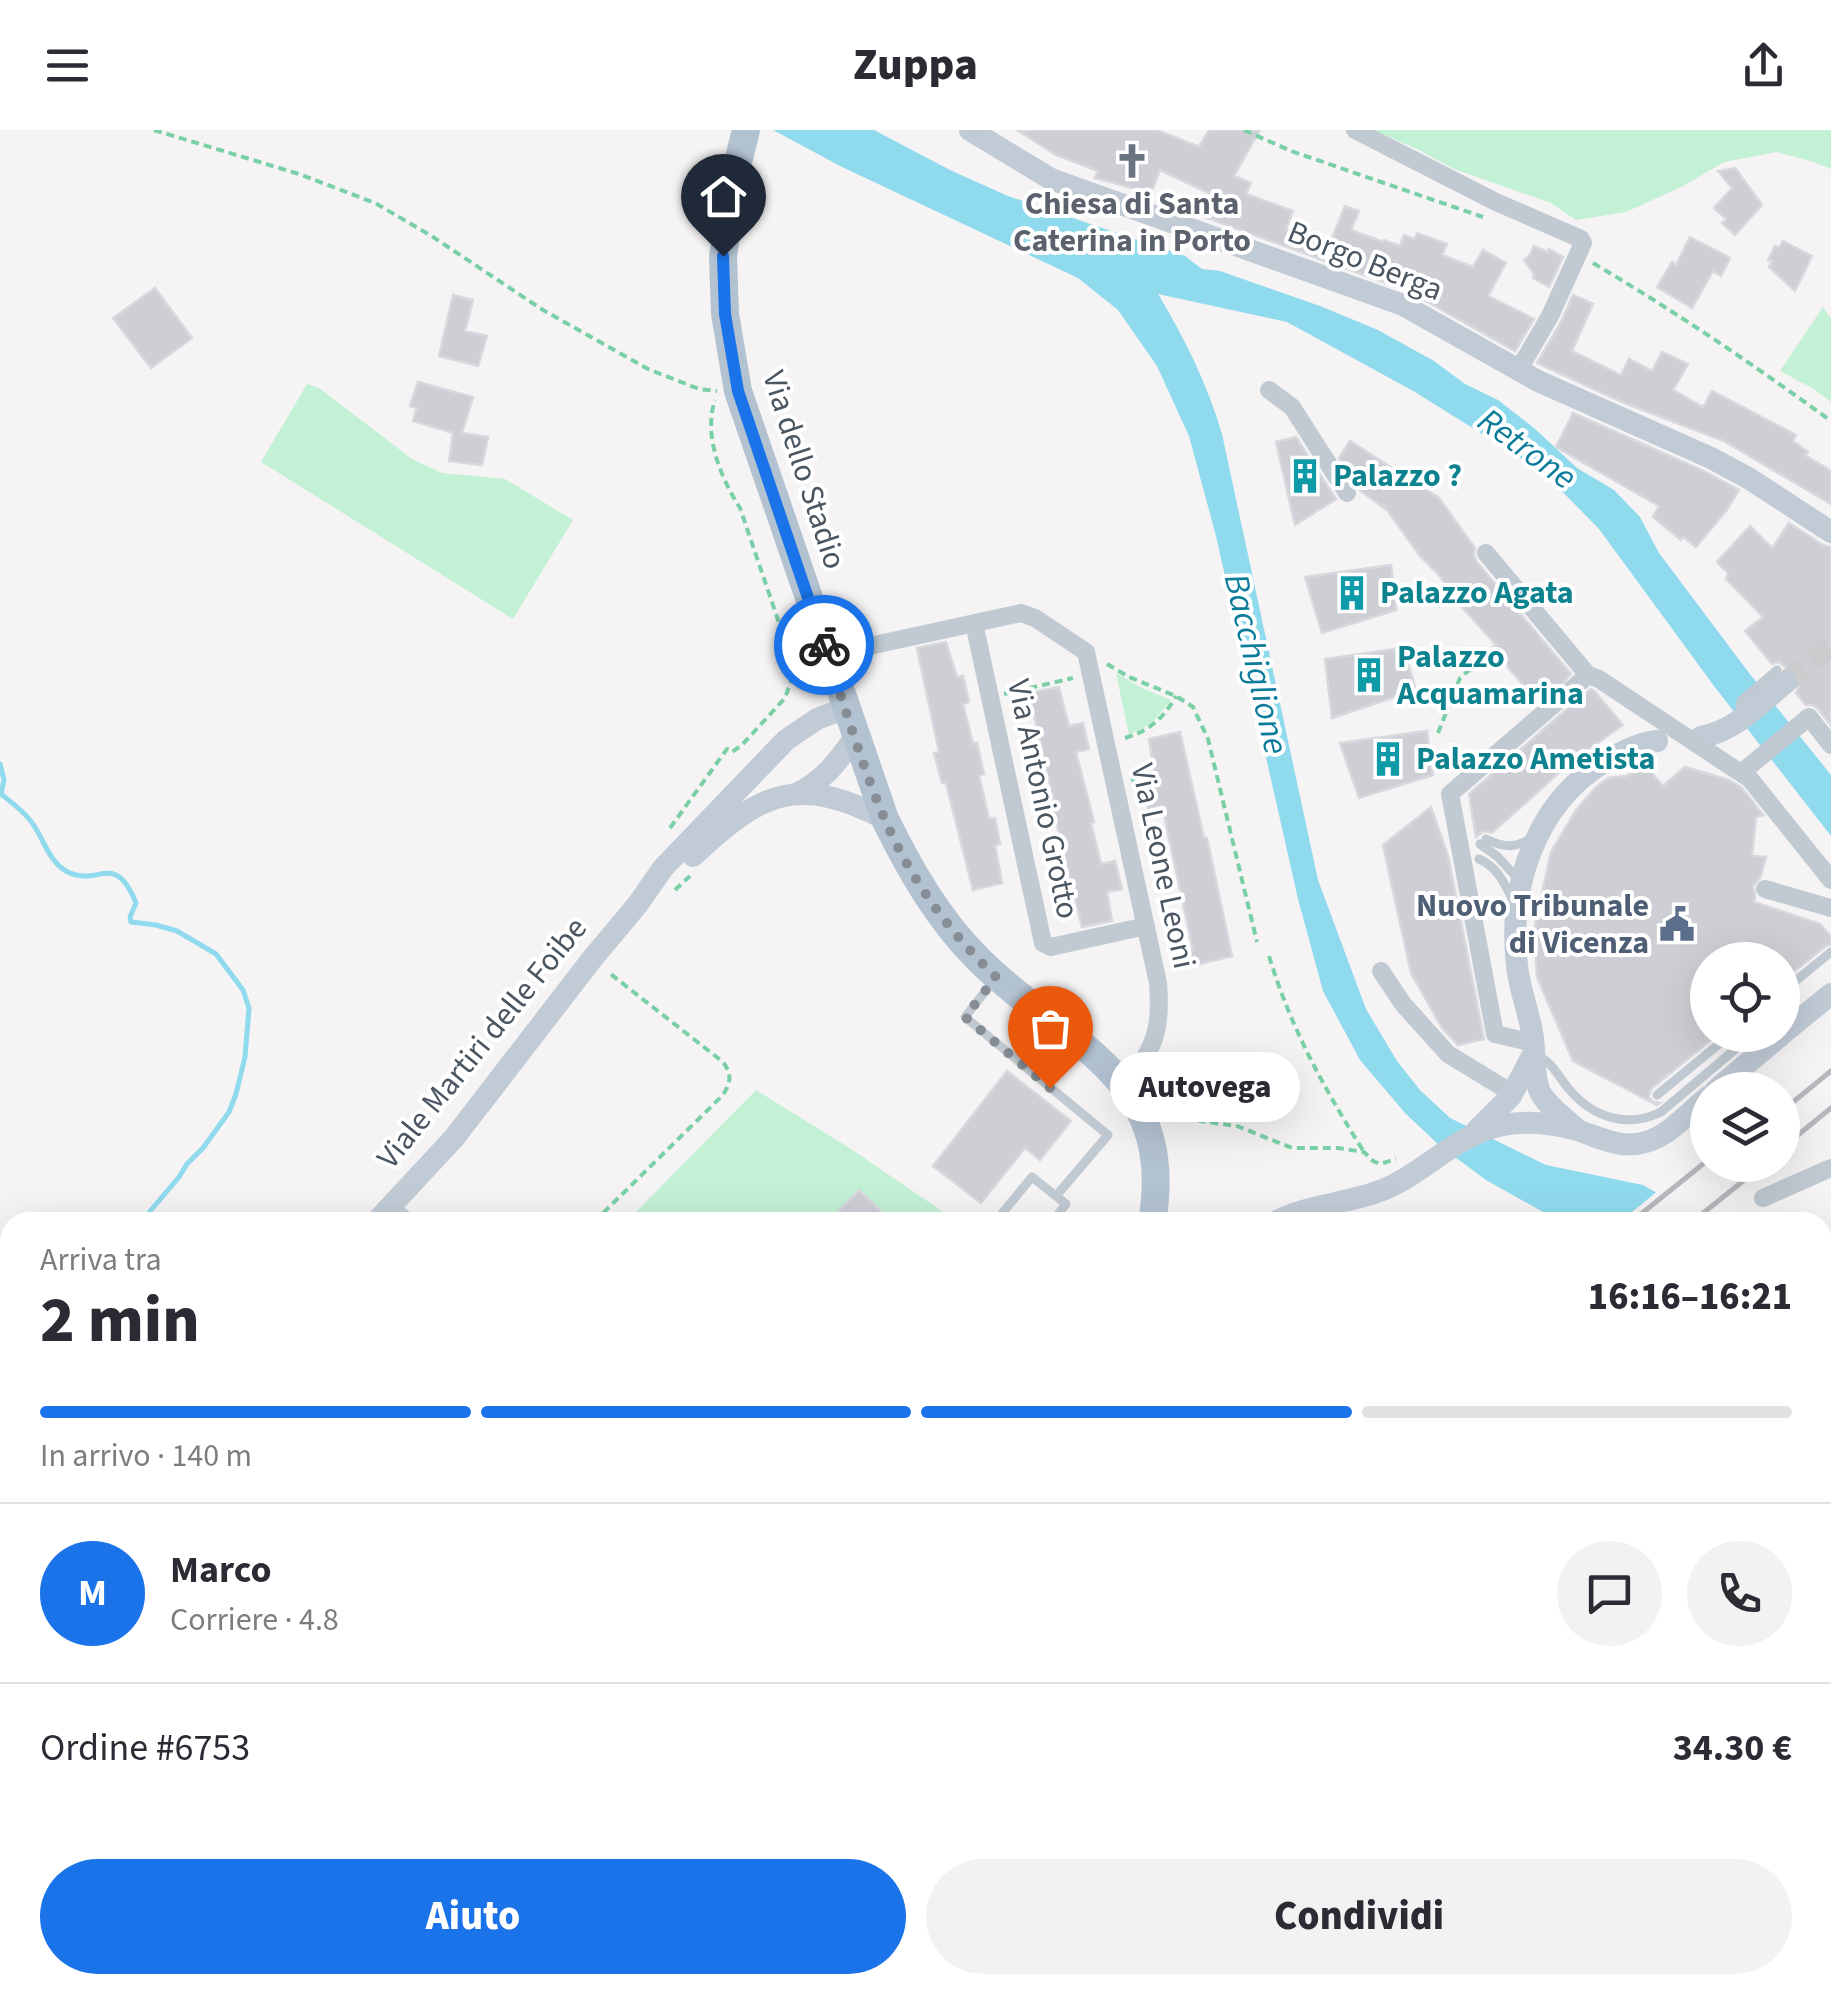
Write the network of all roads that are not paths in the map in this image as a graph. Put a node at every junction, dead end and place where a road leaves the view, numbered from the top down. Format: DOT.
graph roads {
  1 [pos="746,130"];
  2 [pos="970,130"];
  3 [pos="1355,130"];
  4 [pos="1518,371"];
  5 [pos="1269,390"];
  6 [pos="1346,493"];
  7 [pos="1831,532"];
  8 [pos="1486,554"];
  9 [pos="974,622"];
  10 [pos="828,655"];
  11 [pos="1588,675"];
  12 [pos="1777,680"];
  13 [pos="846,708"];
  14 [pos="1700,731"];
  15 [pos="855,736"];
  16 [pos="1657,741"];
  17 [pos="1831,744"];
  18 [pos="1747,768"];
  19 [pos="796,794"];
  20 [pos="885,820"];
  21 [pos="1537,834"];
  22 [pos="1478,859"];
  23 [pos="1831,880"];
  24 [pos="1765,890"];
  25 [pos="1484,901"];
  26 [pos="638,904"];
  27 [pos="1519,906"];
  28 [pos="1831,908"];
  29 [pos="1146,926"];
  30 [pos="1831,952"];
  31 [pos="1380,971"];
  32 [pos="996,977"];
  33 [pos="1800,977"];
  34 [pos="1831,994"];
  35 [pos="1800,1019"];
  36 [pos="1534,1048"];
  37 [pos="1709,1052"];
  38 [pos="1732,1052"];
  39 [pos="1761,1052"];
  40 [pos="1737,1072"];
  41 [pos="1130,1080"];
  42 [pos="1502,1088"];
  43 [pos="1657,1095"];
  44 [pos="1690,1112"];
  45 [pos="1485,1127"];
  46 [pos="1578,1130"];
  47 [pos="1831,1168"];
  48 [pos="1056,1196"];
  49 [pos="1763,1198"];
  50 [pos="394,1204"];
  51 [pos="386,1212"];
  52 [pos="404,1212"];
  53 [pos="1004,1212"];
  54 [pos="1060,1212"];
  55 [pos="1158,1212"];
  56 [pos="1300,1212"];
  1 -- 10 [label="main road, Via dello Stadio"];
  2 -- 4 [label="main road, Borgo Berga"];
  3 -- 4 [label="street"];
  4 -- 7 [label="main road, Borgo Berga"];
  5 -- 6 [label="street"];
  8 -- 11 [label="street"];
  9 -- 10 [label="street"];
  9 -- 29 [label="street, Via Leone Leoni"];
  9 -- 29 [label="street, Via Antonio Grotto"];
  10 -- 13 [label="main road, Via dello Stadio"];
  11 -- 18 [label="street, bridge"];
  11 -- 36 [label="street"];
  12 -- 14 [label="main road"];
  13 -- 15 [label="main road, Via dello Stadio"];
  13 -- 26 [label="main road, Viale Martiri delle Foibe"];
  15 -- 19 [label="main road, Viale Martiri delle Foibe"];
  15 -- 20 [label="main road, Via dello Stadio"];
  16 -- 21 [label="main road"];
  17 -- 18 [label="street"];
  18 -- 23 [label="street"];
  19 -- 20 [label="main road, Viale Martiri delle Foibe"];
  19 -- 26 [label="main road, Viale Martiri delle Foibe"];
  20 -- 32 [label="main road, Via dello Stadio"];
  21 -- 27 [label="main road"];
  21 -- 27 [label="lane"];
  22 -- 27 [label="lane"];
  24 -- 28 [label="street"];
  25 -- 27 [label="lane"];
  26 -- 50 [label="main road, Viale Martiri delle Foibe"];
  27 -- 36 [label="main road"];
  29 -- 41 [label="street, Via Leone Leoni"];
  30 -- 33 [label="lane"];
  31 -- 42 [label="street"];
  32 -- 41 [label="main road, Via dello Stadio"];
  32 -- 48 [label="lane"];
  34 -- 35 [label="main road"];
  36 -- 38 [label="lane"];
  36 -- 45 [label="main road"];
  36 -- 46 [label="main road"];
  37 -- 43 [label="lane"];
  39 -- 40 [label="main road"];
  41 -- 55 [label="main road, Via dello Stadio"];
  44 -- 46 [label="main road"];
  45 -- 46 [label="main road"];
  45 -- 56 [label="main road"];
  47 -- 49 [label="street"];
  48 -- 53 [label="lane"];
  48 -- 54 [label="lane"];
  50 -- 51 [label="main road, Viale Martiri delle Foibe"];
  50 -- 52 [label="lane"];
}
